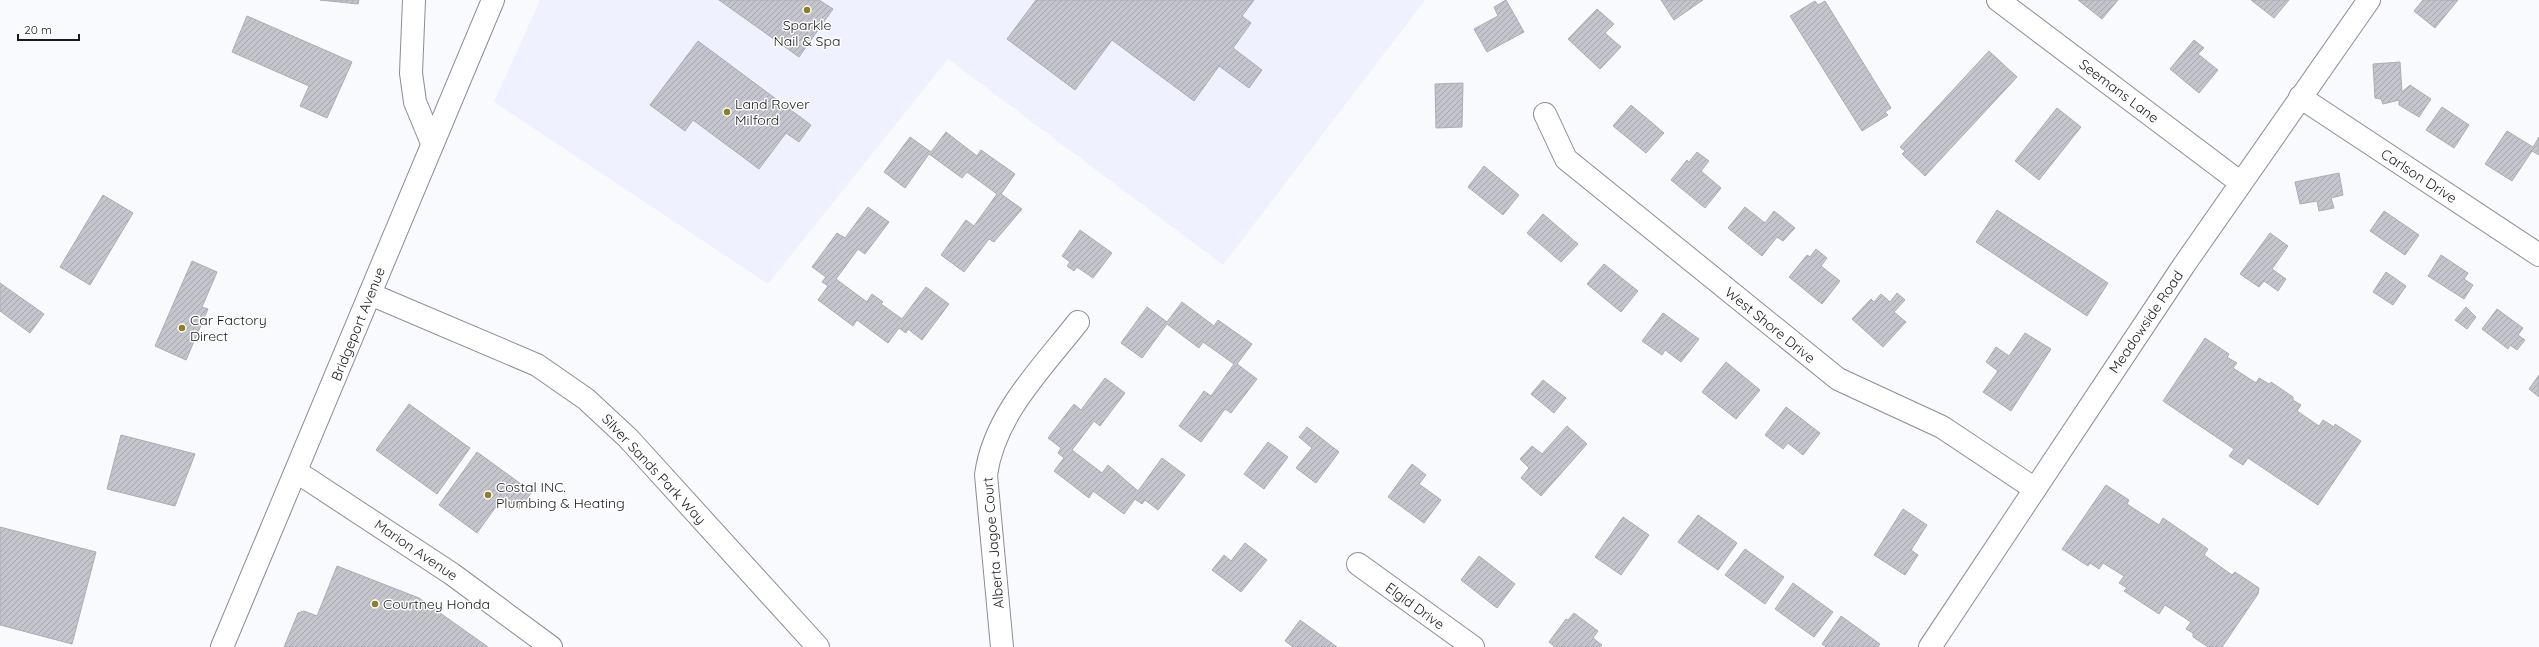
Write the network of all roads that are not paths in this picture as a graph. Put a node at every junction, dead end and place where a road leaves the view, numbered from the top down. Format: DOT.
graph roads {
  1 [pos="414,0"];
  2 [pos="493,0"];
  3 [pos="1998,0"];
  4 [pos="2369,0"];
  5 [pos="2300,97"];
  6 [pos="1545,114"];
  7 [pos="432,143"];
  8 [pos="2241,183"];
  9 [pos="2539,255"];
  10 [pos="370,294"];
  11 [pos="1078,322"];
  12 [pos="297,472"];
  13 [pos="2035,489"];
  14 [pos="1358,564"];
  15 [pos="222,647"];
  16 [pos="551,647"];
  17 [pos="818,647"];
  18 [pos="1002,647"];
  19 [pos="1473,647"];
  20 [pos="1930,647"];
  1 -- 7 [label="street"];
  2 -- 7 [label="street, Bridgeport Avenue"];
  3 -- 8 [label="street, Seemans Lane"];
  4 -- 5 [label="street, Meadowside Road"];
  5 -- 8 [label="street, Meadowside Road"];
  5 -- 9 [label="street, Carlson Drive"];
  6 -- 13 [label="street, West Shore Drive"];
  7 -- 10 [label="street, Bridgeport Avenue"];
  8 -- 13 [label="street, Meadowside Road"];
  10 -- 12 [label="street, Bridgeport Avenue"];
  10 -- 17 [label="street, Silver Sands Park Way"];
  11 -- 18 [label="street, Alberta Jagoe Court"];
  12 -- 15 [label="street, Bridgeport Avenue"];
  12 -- 16 [label="street, Marion Avenue"];
  13 -- 20 [label="street, Meadowside Road"];
  14 -- 19 [label="street, Elgid Drive"];
}
